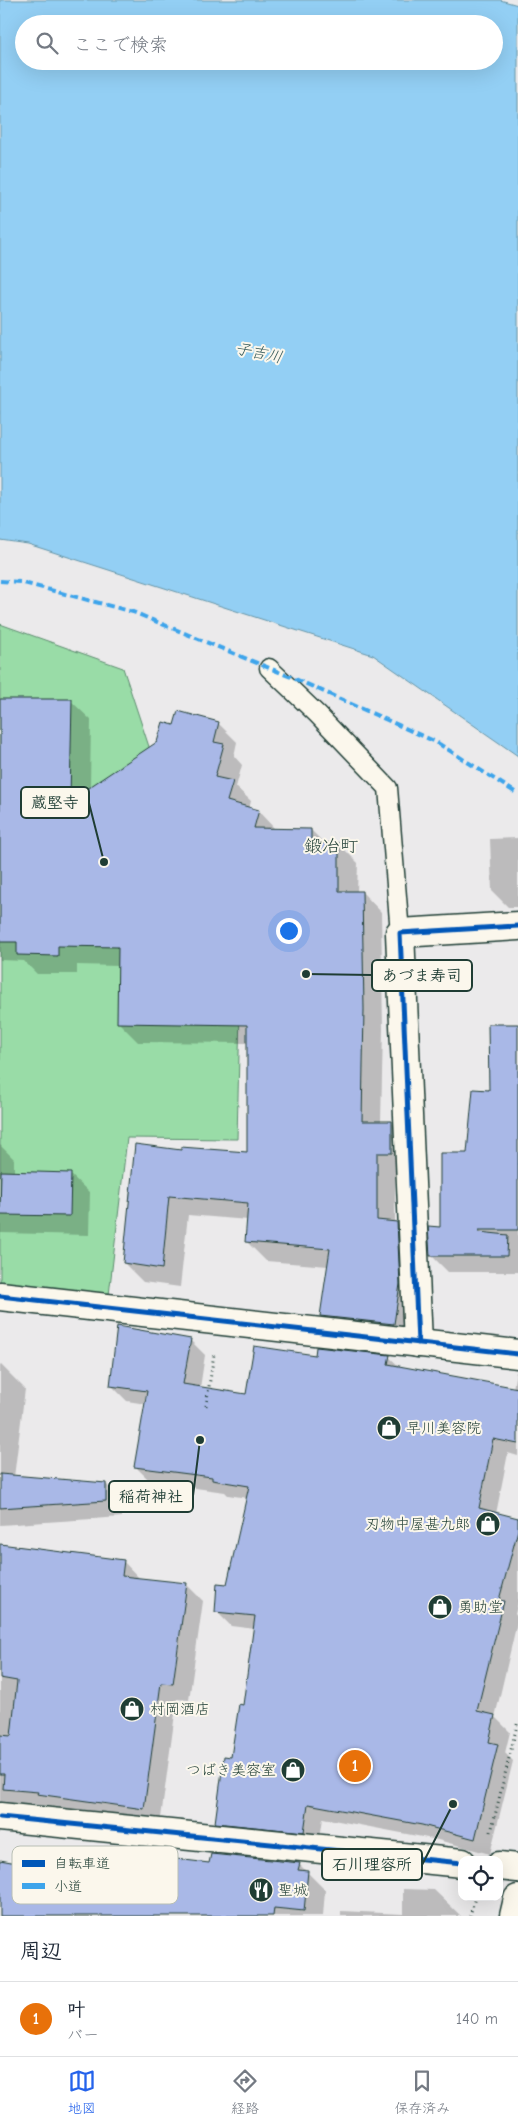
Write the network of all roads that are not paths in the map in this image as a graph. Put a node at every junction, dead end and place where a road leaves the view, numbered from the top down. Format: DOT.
graph roads {
  1 [pos="269,668"];
  2 [pos="518,926"];
  3 [pos="400,933"];
  4 [pos="0,1296"];
  5 [pos="418,1343"];
  6 [pos="518,1354"];
  7 [pos="0,1816"];
  8 [pos="458,1863"];
  9 [pos="503,1866"];
  10 [pos="518,1868"];
  11 [pos="518,1899"];
  12 [pos="514,1916"];
  1 -- 3 [label="lane"];
  2 -- 3 [label="street"];
  3 -- 5 [label="street"];
  4 -- 5 [label="street"];
  5 -- 6 [label="street"];
  7 -- 8 [label="street"];
  9 -- 10 [label="street"];
  11 -- 12 [label="street"];
}
